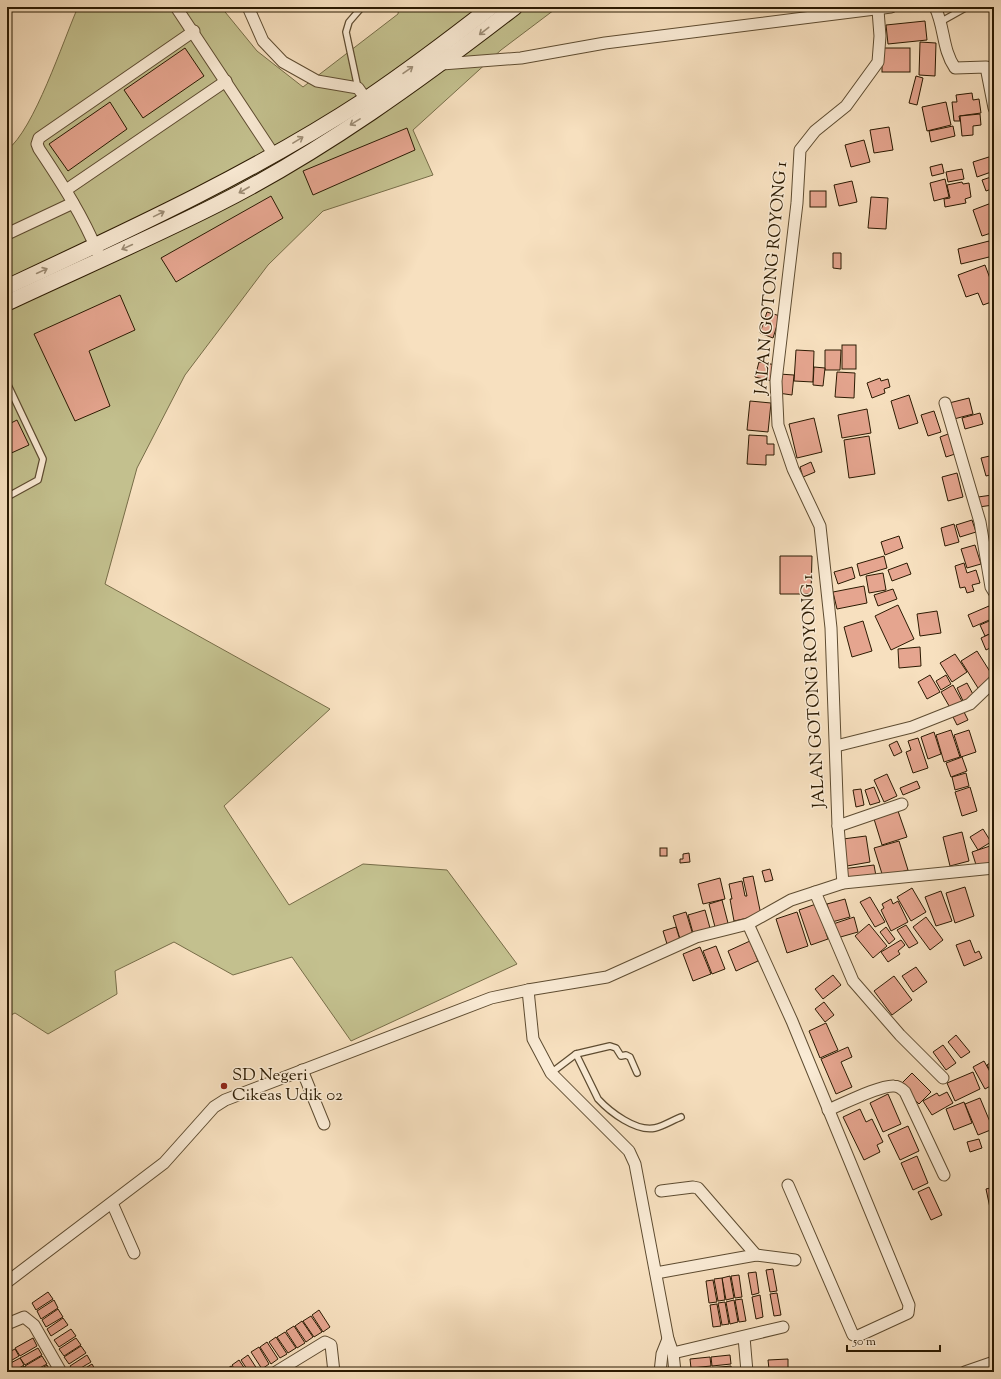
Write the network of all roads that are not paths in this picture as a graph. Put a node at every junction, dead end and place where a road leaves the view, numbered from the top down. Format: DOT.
graph roads {
  1 [pos="176,7"];
  2 [pos="248,7"];
  3 [pos="362,7"];
  4 [pos="491,7"];
  5 [pos="514,7"];
  6 [pos="891,7"];
  7 [pos="935,7"];
  8 [pos="967,7"];
  9 [pos="878,10"];
  10 [pos="942,21"];
  11 [pos="194,31"];
  12 [pos="438,58"];
  13 [pos="990,66"];
  14 [pos="226,81"];
  15 [pos="366,99"];
  16 [pos="994,108"];
  17 [pos="274,155"];
  18 [pos="66,190"];
  19 [pos="73,203"];
  20 [pos="7,234"];
  21 [pos="98,252"];
  22 [pos="7,287"];
  23 [pos="7,303"];
  24 [pos="7,384"];
  25 [pos="945,403"];
  26 [pos="7,497"];
  27 [pos="994,592"];
  28 [pos="994,681"];
  29 [pos="836,746"];
  30 [pos="902,804"];
  31 [pos="838,826"];
  32 [pos="994,868"];
  33 [pos="843,883"];
  34 [pos="815,892"];
  35 [pos="748,924"];
  36 [pos="528,990"];
  37 [pos="576,1054"];
  38 [pos="302,1070"];
  39 [pos="551,1073"];
  40 [pos="637,1073"];
  41 [pos="943,1078"];
  42 [pos="828,1110"];
  43 [pos="681,1117"];
  44 [pos="324,1124"];
  45 [pos="944,1175"];
  46 [pos="788,1185"];
  47 [pos="662,1191"];
  48 [pos="112,1203"];
  49 [pos="134,1253"];
  50 [pos="756,1255"];
  51 [pos="796,1260"];
  52 [pos="656,1273"];
  53 [pos="7,1282"];
  54 [pos="7,1324"];
  55 [pos="783,1327"];
  56 [pos="744,1337"];
  57 [pos="668,1338"];
  58 [pos="674,1353"];
  59 [pos="994,1362"];
  60 [pos="61,1372"];
  61 [pos="276,1372"];
  62 [pos="334,1372"];
  63 [pos="660,1372"];
  64 [pos="674,1372"];
  65 [pos="747,1372"];
  66 [pos="965,1372"];
  1 -- 11 [label="street"];
  2 -- 15 [label="street"];
  3 -- 15 [label="lane"];
  4 -- 12 [label="main road"];
  5 -- 12 [label="main road, one-way"];
  6 -- 9 [label="street"];
  7 -- 10 [label="street"];
  8 -- 10 [label="lane"];
  9 -- 12 [label="street"];
  9 -- 29 [label="street, JALAN GOTONG ROYONG 1"];
  10 -- 13 [label="street"];
  11 -- 14 [label="street"];
  11 -- 18 [label="street"];
  12 -- 15 [label="main road"];
  13 -- 16 [label="street"];
  14 -- 17 [label="street"];
  14 -- 18 [label="street"];
  17 -- 15 [label="main road, one-way"];
  15 -- 21 [label="main road, one-way"];
  21 -- 17 [label="main road, one-way"];
  18 -- 19 [label="street"];
  19 -- 20 [label="street"];
  19 -- 21 [label="street"];
  22 -- 21 [label="main road, one-way"];
  21 -- 23 [label="main road"];
  24 -- 26 [label="lane"];
  25 -- 27 [label="street"];
  28 -- 29 [label="street"];
  29 -- 31 [label="street, JALAN GOTONG ROYONG 1"];
  30 -- 31 [label="street"];
  31 -- 33 [label="street, JALAN GOTONG ROYONG 1"];
  32 -- 33 [label="street"];
  33 -- 34 [label="street"];
  34 -- 35 [label="street"];
  34 -- 41 [label="street"];
  35 -- 36 [label="street"];
  35 -- 42 [label="street"];
  36 -- 38 [label="street"];
  36 -- 39 [label="street"];
  37 -- 39 [label="lane"];
  37 -- 40 [label="lane"];
  37 -- 43 [label="lane"];
  38 -- 44 [label="street"];
  38 -- 48 [label="street"];
  39 -- 52 [label="street"];
  42 -- 45 [label="street"];
  42 -- 46 [label="street"];
  47 -- 50 [label="street"];
  48 -- 49 [label="street"];
  48 -- 53 [label="street"];
  50 -- 51 [label="street"];
  50 -- 52 [label="street"];
  52 -- 57 [label="street"];
  54 -- 60 [label="street"];
  55 -- 56 [label="street"];
  56 -- 58 [label="street"];
  56 -- 65 [label="street"];
  57 -- 58 [label="street"];
  57 -- 63 [label="street"];
  58 -- 64 [label="street"];
  59 -- 66 [label="street"];
  61 -- 62 [label="street"];
}
